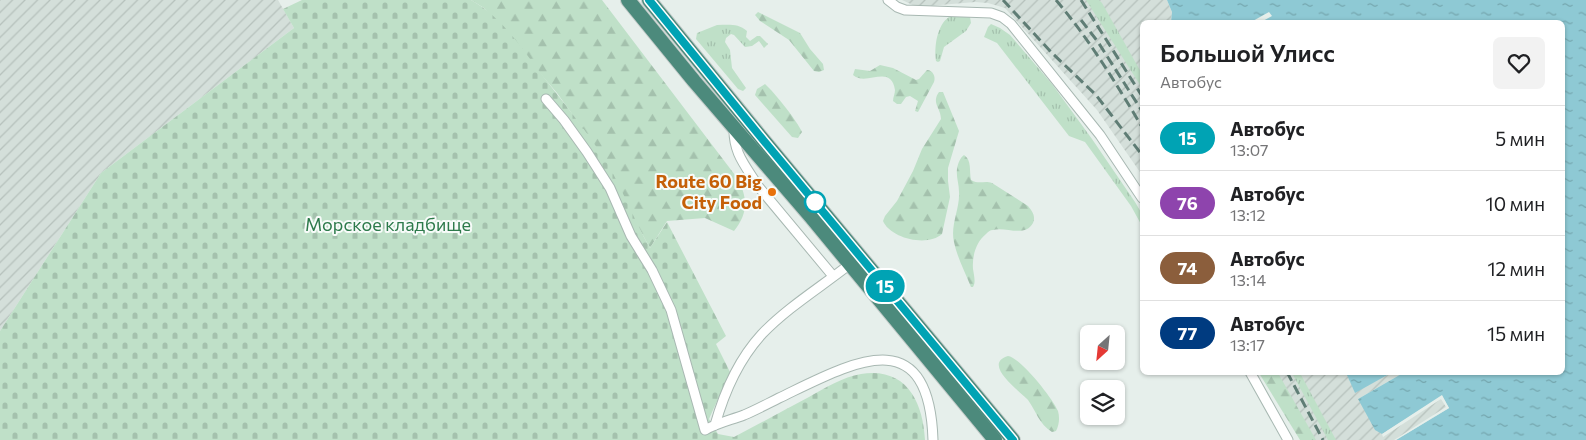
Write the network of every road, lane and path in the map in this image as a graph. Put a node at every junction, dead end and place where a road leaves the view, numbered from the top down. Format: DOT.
graph roads {
  1 [pos="628,0"];
  2 [pos="649,0"];
  3 [pos="888,0"];
  4 [pos="546,98"];
  5 [pos="734,127"];
  6 [pos="1140,195"];
  7 [pos="850,264"];
  8 [pos="833,276"];
  9 [pos="1252,375"];
  10 [pos="714,425"];
  11 [pos="933,440"];
  12 [pos="994,440"];
  13 [pos="1013,440"];
  14 [pos="1288,440"];
  1 -- 5 [label="highway"];
  2 -- 13 [label="highway"];
  3 -- 6 [label="street"];
  4 -- 10 [label="street"];
  5 -- 7 [label="highway"];
  5 -- 8 [label="street"];
  7 -- 8 [label="street"];
  7 -- 12 [label="highway"];
  8 -- 10 [label="street"];
  9 -- 14 [label="street"];
  10 -- 11 [label="street"];
}
